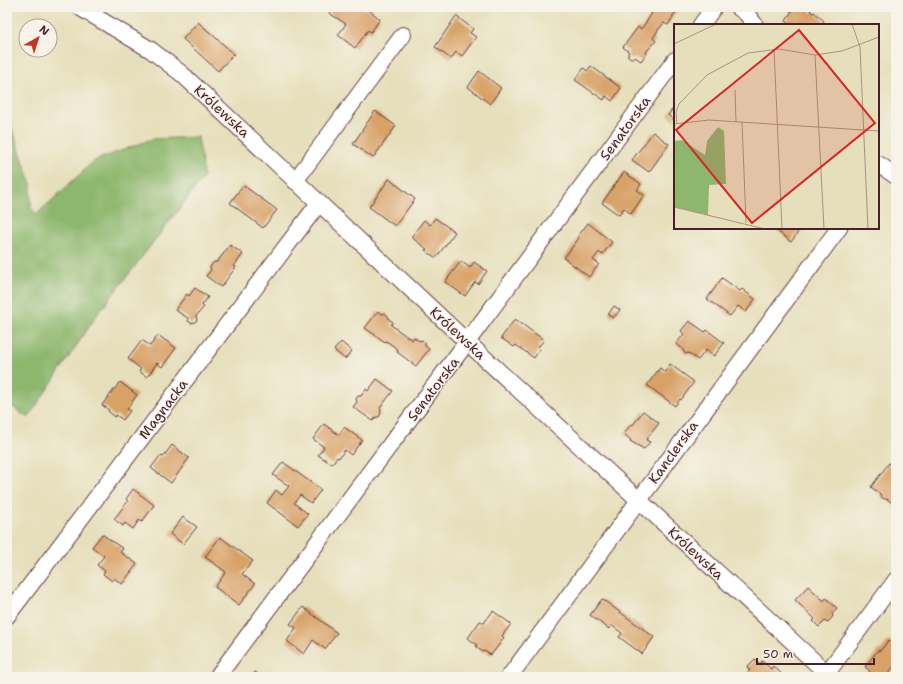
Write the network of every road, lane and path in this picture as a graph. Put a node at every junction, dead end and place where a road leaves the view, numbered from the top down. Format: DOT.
graph roads {
  1 [pos="79,7"];
  2 [pos="714,7"];
  3 [pos="738,7"];
  4 [pos="702,24"];
  5 [pos="754,24"];
  6 [pos="403,34"];
  7 [pos="674,61"];
  8 [pos="295,180"];
  9 [pos="319,203"];
  10 [pos="838,229"];
  11 [pos="467,342"];
  12 [pos="638,500"];
  13 [pos="896,580"];
  14 [pos="7,616"];
  15 [pos="827,676"];
  16 [pos="217,677"];
  17 [pos="509,677"];
  1 -- 8 [label="street, Królewska"];
  2 -- 4 [label="street"];
  3 -- 5 [label="street"];
  6 -- 8 [label="street"];
  7 -- 11 [label="street, Senatorska"];
  8 -- 9 [label="street, Królewska"];
  9 -- 11 [label="street, Królewska"];
  9 -- 14 [label="street, Magnacka"];
  10 -- 12 [label="street, Kanclerska"];
  11 -- 12 [label="street, Królewska"];
  11 -- 16 [label="street, Senatorska"];
  12 -- 15 [label="street, Królewska"];
  12 -- 17 [label="street, Kanclerska"];
  13 -- 15 [label="street"];
}
